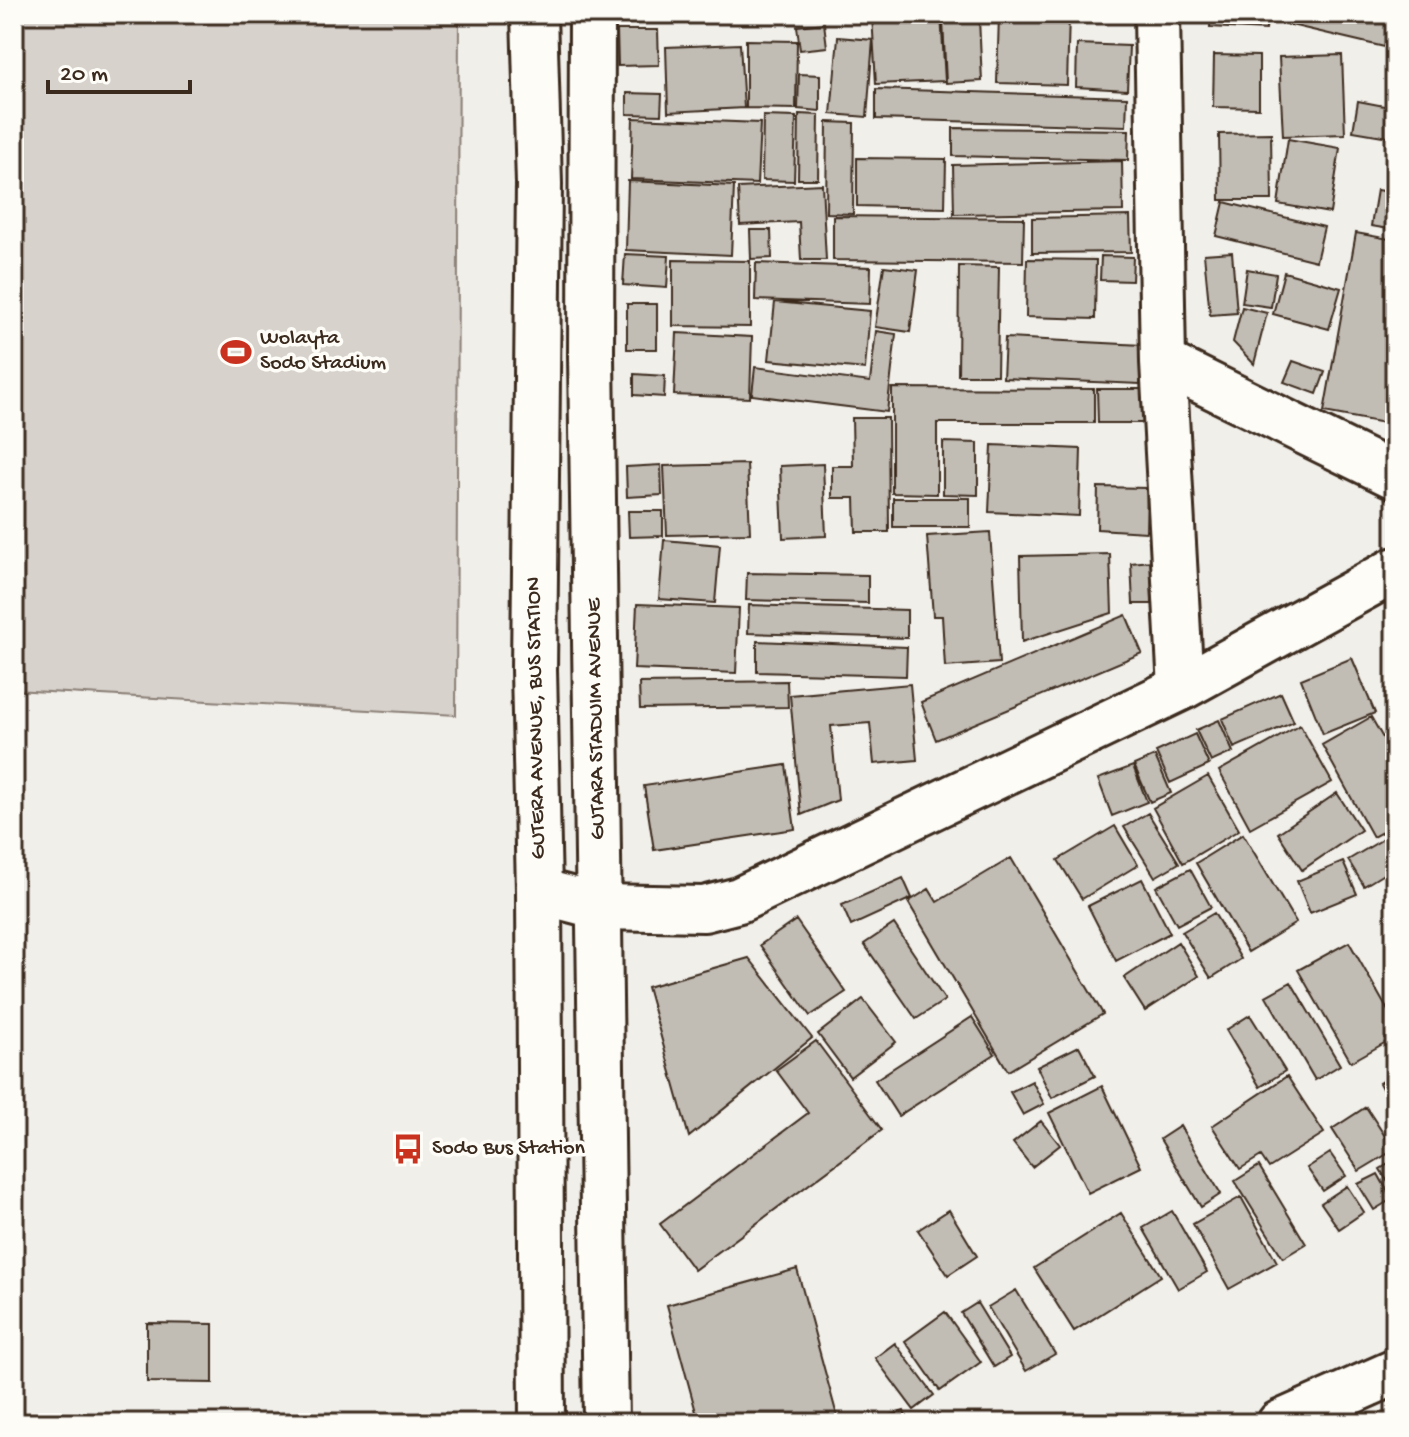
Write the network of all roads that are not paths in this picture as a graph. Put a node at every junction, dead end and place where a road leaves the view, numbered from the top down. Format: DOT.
graph roads {
  1 [pos="534,14"];
  2 [pos="592,14"];
  3 [pos="1157,14"];
  4 [pos="1163,362"];
  5 [pos="1395,476"];
  6 [pos="1395,570"];
  7 [pos="1181,688"];
  8 [pos="539,891"];
  9 [pos="600,907"];
  10 [pos="1395,1372"];
  11 [pos="542,1423"];
  12 [pos="606,1423"];
  13 [pos="1280,1423"];
  1 -- 8 [label="main road, GUTERA AVENUE, BUS STATION"];
  2 -- 9 [label="main road, GUTARA STADUIM AVENUE"];
  3 -- 4 [label="main road"];
  4 -- 5 [label="main road"];
  4 -- 7 [label="main road"];
  6 -- 7 [label="main road"];
  7 -- 9 [label="main road"];
  8 -- 9 [label="main road"];
  8 -- 11 [label="main road, GUTERA AVENUE, BUS STATION"];
  9 -- 12 [label="main road, GUTARA STADUIM AVENUE"];
  10 -- 13 [label="main road"];
}
